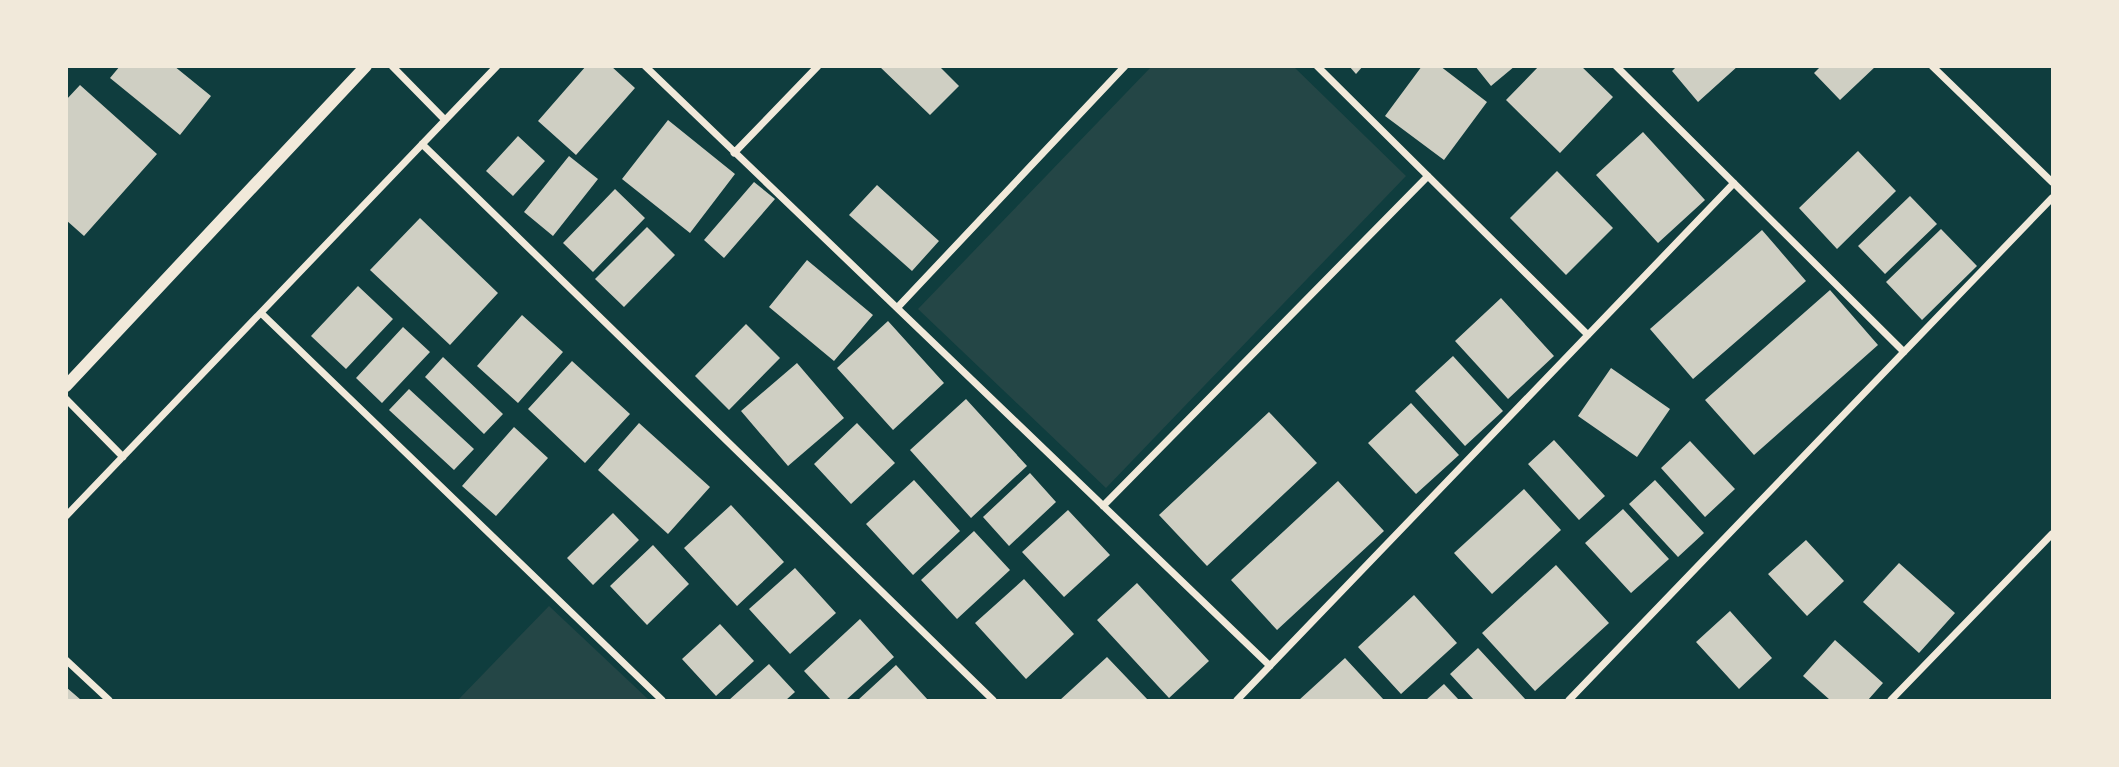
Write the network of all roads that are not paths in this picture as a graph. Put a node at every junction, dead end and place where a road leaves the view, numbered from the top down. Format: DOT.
graph roads {
  1 [pos="366,66"];
  2 [pos="392,66"];
  3 [pos="497,66"];
  4 [pos="645,66"];
  5 [pos="818,66"];
  6 [pos="1125,66"];
  7 [pos="1317,66"];
  8 [pos="1616,66"];
  9 [pos="1932,66"];
  10 [pos="445,120"];
  11 [pos="422,144"];
  12 [pos="734,153"];
  13 [pos="1428,176"];
  14 [pos="1734,183"];
  15 [pos="2053,183"];
  16 [pos="2053,198"];
  17 [pos="897,308"];
  18 [pos="261,313"];
  19 [pos="1588,335"];
  20 [pos="1904,352"];
  21 [pos="66,386"];
  22 [pos="66,399"];
  23 [pos="123,457"];
  24 [pos="1103,506"];
  25 [pos="66,516"];
  26 [pos="2053,534"];
  27 [pos="66,660"];
  28 [pos="1270,666"];
  29 [pos="109,701"];
  30 [pos="662,701"];
  31 [pos="993,701"];
  32 [pos="1237,701"];
  33 [pos="1569,701"];
  34 [pos="1891,701"];
  1 -- 21 [label="street"];
  2 -- 10 [label="street"];
  3 -- 10 [label="street"];
  4 -- 12 [label="street"];
  5 -- 12 [label="street"];
  6 -- 17 [label="street"];
  7 -- 13 [label="street"];
  8 -- 14 [label="street"];
  9 -- 15 [label="street"];
  10 -- 11 [label="street"];
  11 -- 18 [label="street"];
  11 -- 31 [label="street"];
  12 -- 17 [label="street"];
  13 -- 19 [label="street"];
  13 -- 24 [label="street"];
  14 -- 19 [label="street"];
  14 -- 20 [label="street"];
  16 -- 20 [label="street"];
  17 -- 24 [label="street"];
  18 -- 23 [label="street"];
  18 -- 30 [label="street"];
  19 -- 28 [label="street"];
  20 -- 33 [label="street"];
  22 -- 23 [label="street"];
  23 -- 25 [label="street"];
  24 -- 28 [label="street"];
  26 -- 34 [label="street"];
  27 -- 29 [label="street"];
  28 -- 32 [label="street"];
}
